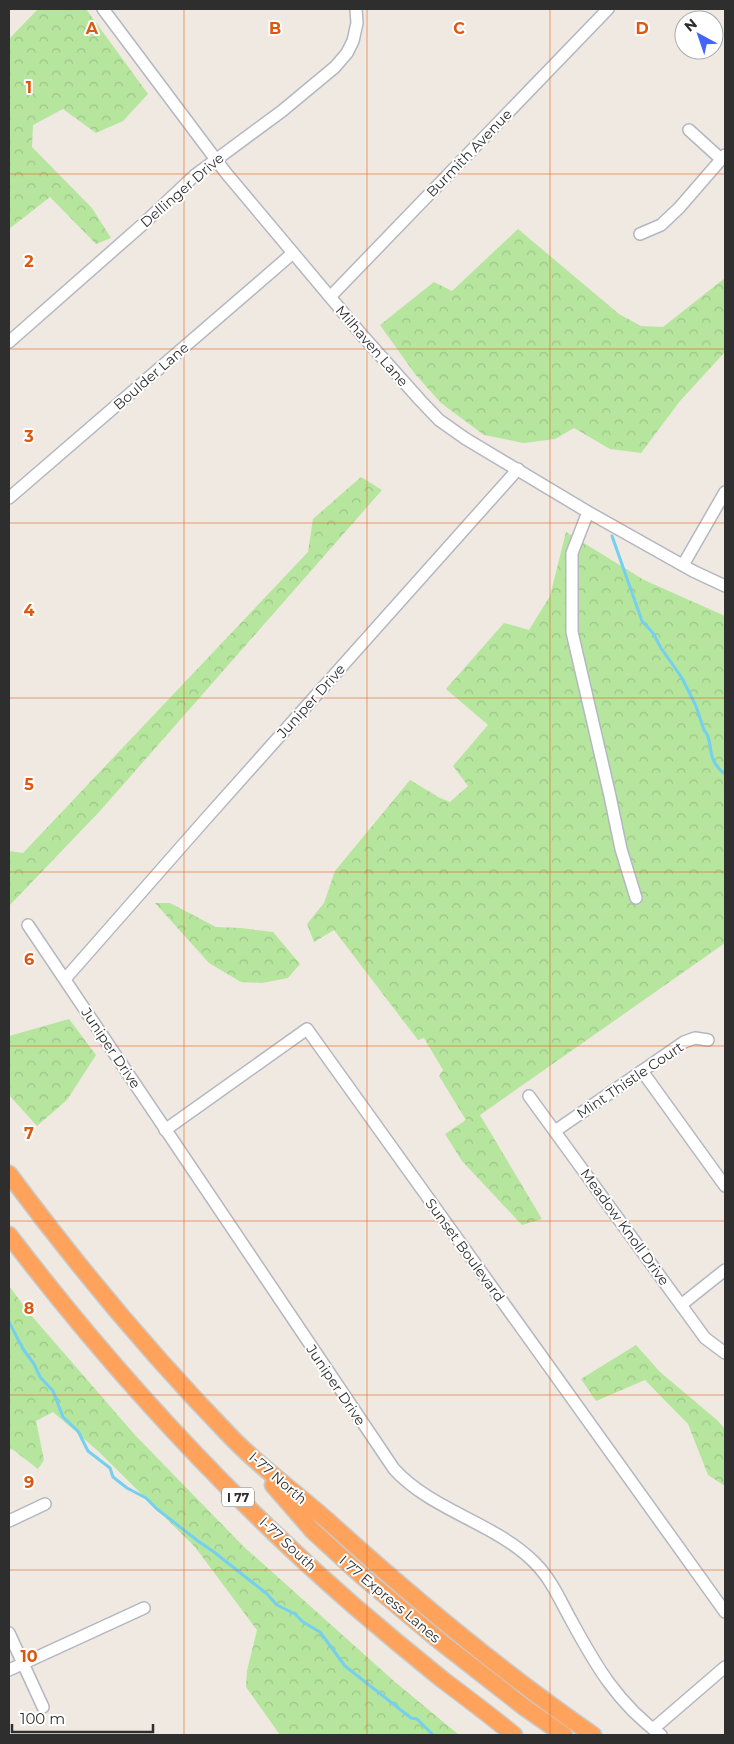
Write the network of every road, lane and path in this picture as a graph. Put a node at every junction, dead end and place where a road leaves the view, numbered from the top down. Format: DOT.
graph roads {
  1 [pos="103,9"];
  2 [pos="356,9"];
  3 [pos="608,9"];
  4 [pos="690,130"];
  5 [pos="723,157"];
  6 [pos="216,159"];
  7 [pos="640,234"];
  8 [pos="293,254"];
  9 [pos="330,297"];
  10 [pos="9,342"];
  11 [pos="518,469"];
  12 [pos="725,492"];
  13 [pos="9,498"];
  14 [pos="588,512"];
  15 [pos="683,564"];
  16 [pos="725,586"];
  17 [pos="636,898"];
  18 [pos="28,925"];
  19 [pos="65,979"];
  20 [pos="708,1040"];
  21 [pos="642,1071"];
  22 [pos="529,1096"];
  23 [pos="165,1130"];
  24 [pos="555,1132"];
  25 [pos="9,1174"];
  26 [pos="725,1186"];
  27 [pos="9,1236"];
  28 [pos="725,1270"];
  29 [pos="681,1305"];
  30 [pos="725,1353"];
  31 [pos="235,1442"];
  32 [pos="45,1504"];
  33 [pos="9,1521"];
  34 [pos="144,1608"];
  35 [pos="725,1612"];
  36 [pos="9,1633"];
  37 [pos="23,1663"];
  38 [pos="725,1667"];
  39 [pos="9,1670"];
  40 [pos="43,1707"];
  41 [pos="508,1730"];
  42 [pos="657,1732"];
  43 [pos="519,1735"];
  44 [pos="564,1735"];
  45 [pos="593,1735"];
  1 -- 6 [label="street, Milhaven Lane"];
  2 -- 6 [label="street, Dellinger Drive"];
  3 -- 9 [label="street, Burmith Avenue"];
  4 -- 5 [label="street"];
  5 -- 7 [label="street"];
  6 -- 8 [label="street, Milhaven Lane"];
  6 -- 10 [label="street, Dellinger Drive"];
  8 -- 9 [label="street, Milhaven Lane"];
  8 -- 13 [label="street, Boulder Lane"];
  9 -- 11 [label="street, Milhaven Lane"];
  11 -- 14 [label="street, Milhaven Lane"];
  11 -- 19 [label="street, Juniper Drive"];
  12 -- 15 [label="street"];
  14 -- 15 [label="street, Milhaven Lane"];
  14 -- 17 [label="street"];
  15 -- 16 [label="street, Milhaven Lane"];
  18 -- 19 [label="street, Juniper Drive"];
  19 -- 23 [label="street, Juniper Drive"];
  20 -- 21 [label="street, Mint Thistle Court"];
  21 -- 24 [label="street, Mint Thistle Court"];
  21 -- 26 [label="street"];
  22 -- 24 [label="street, Meadow Knoll Drive"];
  23 -- 35 [label="street, Sunset Boulevard"];
  23 -- 42 [label="street, Juniper Drive"];
  24 -- 29 [label="street, Meadow Knoll Drive"];
  25 -- 31 [label="highway, I-77 North / I 77"];
  27 -- 41 [label="highway, I-77 South / I 77"];
  28 -- 29 [label="street"];
  29 -- 30 [label="street, Meadow Knoll Drive"];
  31 -- 44 [label="highway, I 77 Express Lanes / I 77"];
  31 -- 45 [label="highway, I-77 North / I 77"];
  32 -- 33 [label="street"];
  34 -- 37 [label="street"];
  36 -- 37 [label="street"];
  37 -- 39 [label="street"];
  37 -- 40 [label="street"];
  38 -- 42 [label="street"];
  41 -- 43 [label="highway, I 77"];
}
